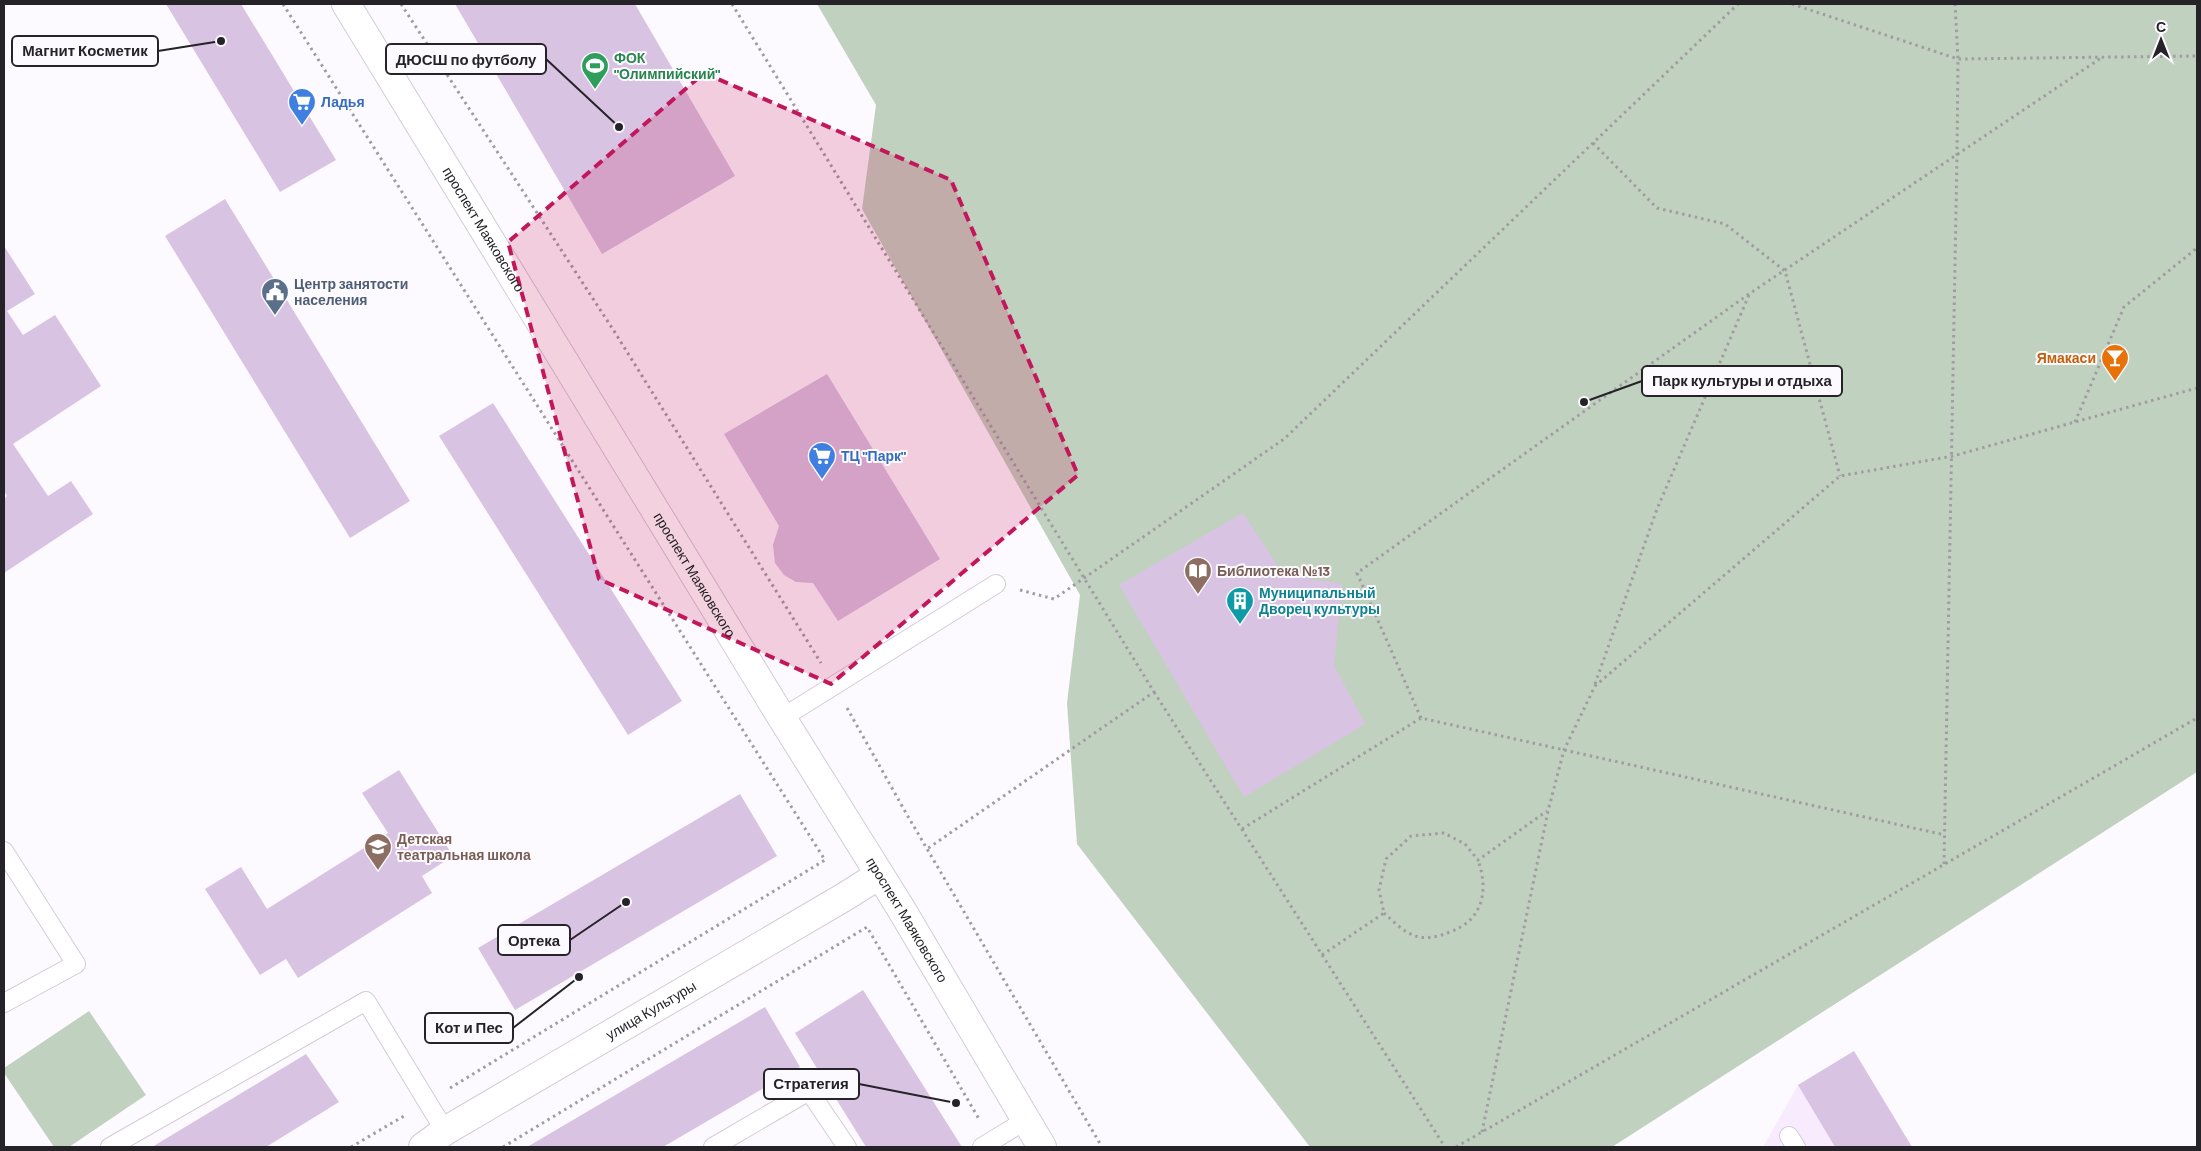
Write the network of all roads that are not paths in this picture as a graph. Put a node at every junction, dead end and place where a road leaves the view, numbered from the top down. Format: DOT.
graph roads {
  1 [pos="346,4"];
  2 [pos="996,584"];
  3 [pos="782,718"];
  4 [pos="4,851"];
  5 [pos="879,875"];
  6 [pos="4,1003"];
  7 [pos="1026,1120"];
  8 [pos="445,1132"];
  9 [pos="987,1144"];
  10 [pos="110,1147"];
  11 [pos="423,1147"];
  12 [pos="713,1147"];
  13 [pos="847,1147"];
  14 [pos="1042,1147"];
  1 -- 3 [label="street, проспект Маяковского"];
  2 -- 3 [label="lane"];
  3 -- 5 [label="street, проспект Маяковского"];
  4 -- 6 [label="lane"];
  5 -- 7 [label="street, проспект Маяковского"];
  5 -- 8 [label="street, улица Культуры"];
  7 -- 9 [label="lane"];
  7 -- 14 [label="street, проспект Маяковского"];
  8 -- 10 [label="lane"];
  8 -- 11 [label="street, улица Культуры"];
  12 -- 13 [label="lane"];
}
